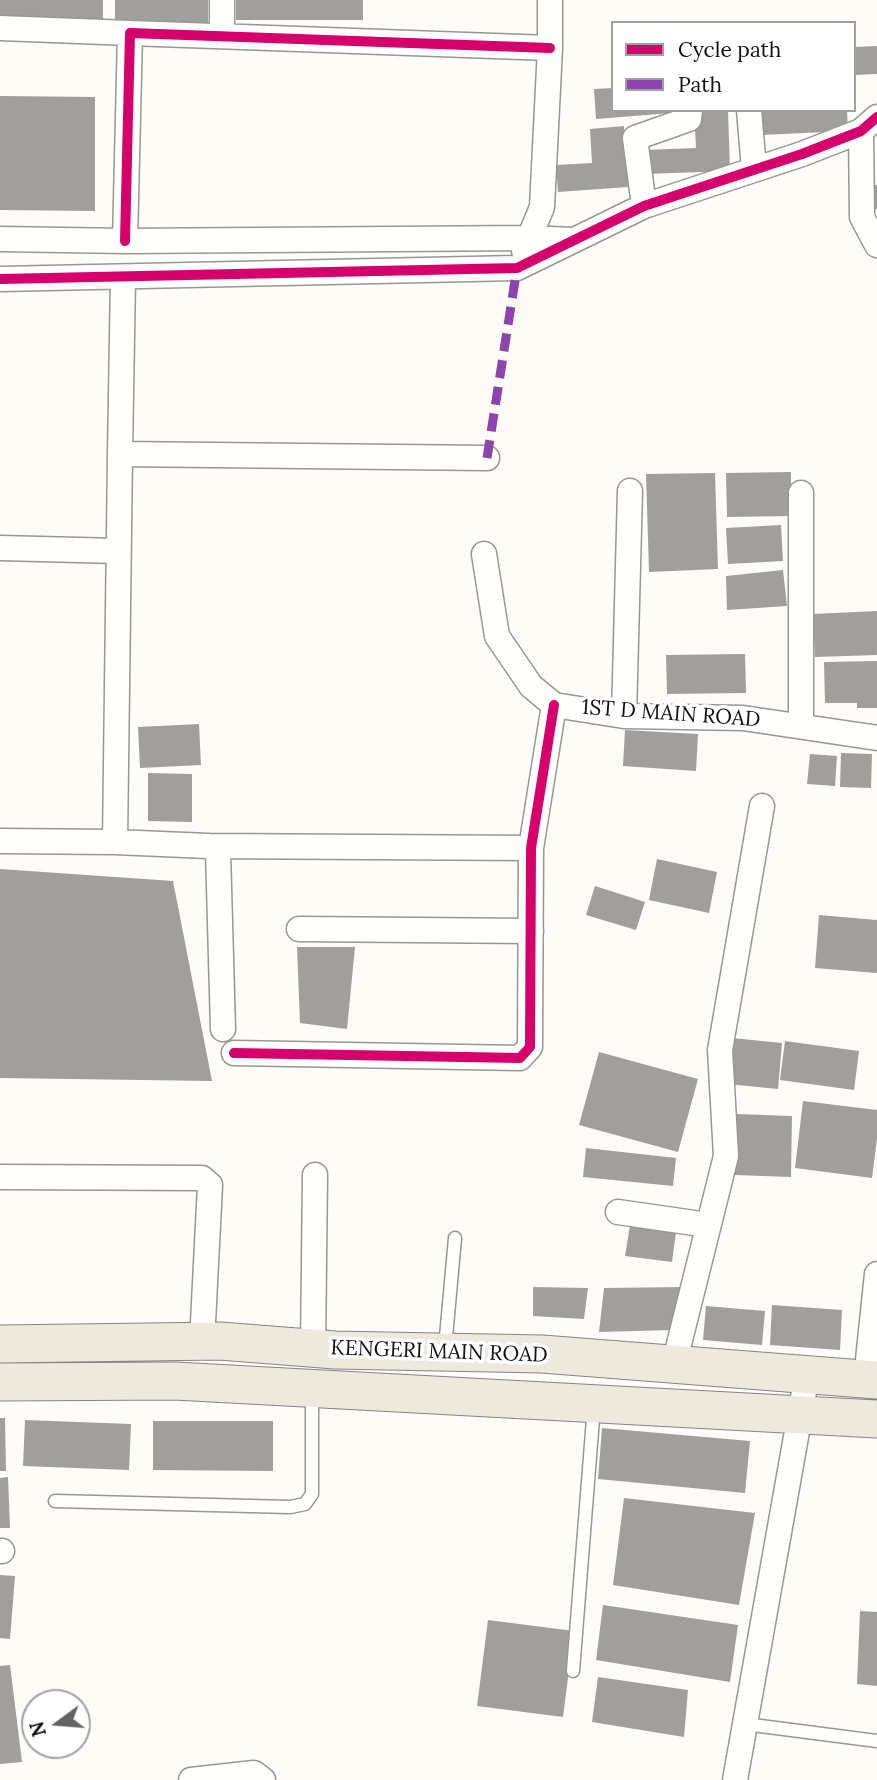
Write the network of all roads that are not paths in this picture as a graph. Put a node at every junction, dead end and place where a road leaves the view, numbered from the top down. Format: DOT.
graph roads {
  1 [pos="222,0"];
  2 [pos="550,0"];
  3 [pos="0,28"];
  4 [pos="130,33"];
  5 [pos="222,36"];
  6 [pos="550,48"];
  7 [pos="690,112"];
  8 [pos="749,112"];
  9 [pos="869,124"];
  10 [pos="754,169"];
  11 [pos="644,206"];
  12 [pos="529,238"];
  13 [pos="0,239"];
  14 [pos="573,240"];
  15 [pos="125,241"];
  16 [pos="877,244"];
  17 [pos="517,268"];
  18 [pos="123,278"];
  19 [pos="0,279"];
  20 [pos="120,454"];
  21 [pos="487,458"];
  22 [pos="630,491"];
  23 [pos="802,493"];
  24 [pos="0,548"];
  25 [pos="118,551"];
  26 [pos="484,554"];
  27 [pos="554,705"];
  28 [pos="625,716"];
  29 [pos="802,725"];
  30 [pos="877,738"];
  31 [pos="762,806"];
  32 [pos="0,841"];
  33 [pos="115,842"];
  34 [pos="208,846"];
  35 [pos="531,848"];
  36 [pos="299,929"];
  37 [pos="531,931"];
  38 [pos="223,1029"];
  39 [pos="234,1053"];
  40 [pos="315,1175"];
  41 [pos="0,1177"];
  42 [pos="618,1212"];
  43 [pos="708,1225"];
  44 [pos="455,1238"];
  45 [pos="877,1274"];
  46 [pos="202,1342"];
  47 [pos="0,1344"];
  48 [pos="313,1348"];
  49 [pos="444,1352"];
  50 [pos="674,1364"];
  51 [pos="807,1375"];
  52 [pos="871,1380"];
  53 [pos="0,1382"];
  54 [pos="312,1389"];
  55 [pos="594,1404"];
  56 [pos="800,1415"];
  57 [pos="877,1419"];
  58 [pos="55,1501"];
  59 [pos="573,1671"];
  60 [pos="745,1724"];
  61 [pos="877,1741"];
  62 [pos="191,1780"];
  63 [pos="263,1780"];
  64 [pos="735,1780"];
  1 -- 5 [label="street"];
  2 -- 6 [label="street"];
  3 -- 4 [label="street"];
  4 -- 5 [label="street"];
  4 -- 15 [label="street"];
  5 -- 6 [label="street"];
  6 -- 12 [label="street"];
  7 -- 11 [label="street"];
  8 -- 10 [label="street"];
  9 -- 10 [label="street"];
  9 -- 16 [label="street"];
  10 -- 11 [label="street"];
  11 -- 14 [label="street"];
  12 -- 14 [label="street"];
  12 -- 15 [label="street"];
  12 -- 17 [label="street"];
  13 -- 15 [label="street"];
  14 -- 17 [label="street"];
  17 -- 18 [label="street"];
  18 -- 19 [label="street"];
  18 -- 20 [label="street"];
  20 -- 21 [label="street"];
  20 -- 25 [label="street"];
  22 -- 28 [label="street"];
  23 -- 29 [label="street"];
  24 -- 25 [label="street"];
  25 -- 33 [label="street"];
  26 -- 27 [label="street, 1ST D MAIN ROAD"];
  27 -- 28 [label="street, 1ST D MAIN ROAD"];
  27 -- 35 [label="street"];
  28 -- 29 [label="street, 1ST D MAIN ROAD"];
  29 -- 30 [label="street, 1ST D MAIN ROAD"];
  31 -- 43 [label="street"];
  32 -- 33 [label="street"];
  33 -- 34 [label="street"];
  34 -- 35 [label="street"];
  34 -- 38 [label="street"];
  35 -- 37 [label="street"];
  36 -- 37 [label="street"];
  37 -- 39 [label="street"];
  40 -- 48 [label="street"];
  41 -- 46 [label="street"];
  42 -- 43 [label="street"];
  43 -- 50 [label="street"];
  44 -- 49 [label="lane"];
  45 -- 52 [label="street"];
  46 -- 47 [label="main road, KENGERI MAIN ROAD"];
  46 -- 48 [label="main road, KENGERI MAIN ROAD"];
  48 -- 49 [label="main road, KENGERI MAIN ROAD"];
  49 -- 50 [label="main road, KENGERI MAIN ROAD"];
  50 -- 51 [label="main road, KENGERI MAIN ROAD"];
  51 -- 52 [label="main road, KENGERI MAIN ROAD"];
  51 -- 56 [label="street"];
  53 -- 54 [label="main road, KENGERI MAIN ROAD"];
  54 -- 55 [label="main road, KENGERI MAIN ROAD"];
  54 -- 58 [label="lane"];
  55 -- 56 [label="main road, KENGERI MAIN ROAD"];
  55 -- 59 [label="lane"];
  56 -- 57 [label="main road, KENGERI MAIN ROAD"];
  56 -- 60 [label="street"];
  60 -- 61 [label="lane"];
  60 -- 64 [label="street"];
  62 -- 63 [label="street"];
}
